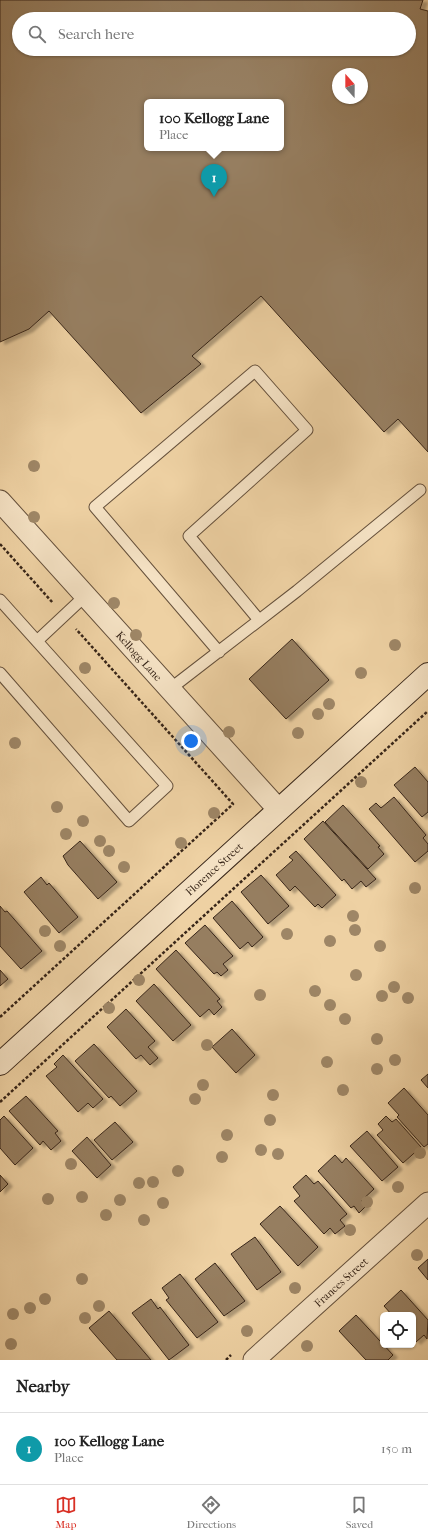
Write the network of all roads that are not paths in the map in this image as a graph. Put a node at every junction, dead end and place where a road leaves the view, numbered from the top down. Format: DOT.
graph roads {
  1 [pos="420,490"];
  2 [pos="0,501"];
  3 [pos="85,596"];
  4 [pos="0,600"];
  5 [pos="259,620"];
  6 [pos="36,641"];
  7 [pos="219,652"];
  8 [pos="0,673"];
  9 [pos="428,674"];
  10 [pos="170,690"];
  11 [pos="279,810"];
  12 [pos="0,1064"];
  13 [pos="428,1203"];
  14 [pos="254,1360"];
  1 -- 5 [label="lane"];
  2 -- 3 [label="street, Kellogg Lane"];
  3 -- 6 [label="lane"];
  3 -- 10 [label="street, Kellogg Lane"];
  4 -- 6 [label="lane"];
  5 -- 7 [label="lane"];
  5 -- 7 [label="lane"];
  6 -- 8 [label="lane"];
  7 -- 10 [label="lane"];
  9 -- 11 [label="main road, Florence Street"];
  10 -- 11 [label="street, Kellogg Lane"];
  11 -- 12 [label="main road, Florence Street"];
  13 -- 14 [label="street, Frances Street"];
}
